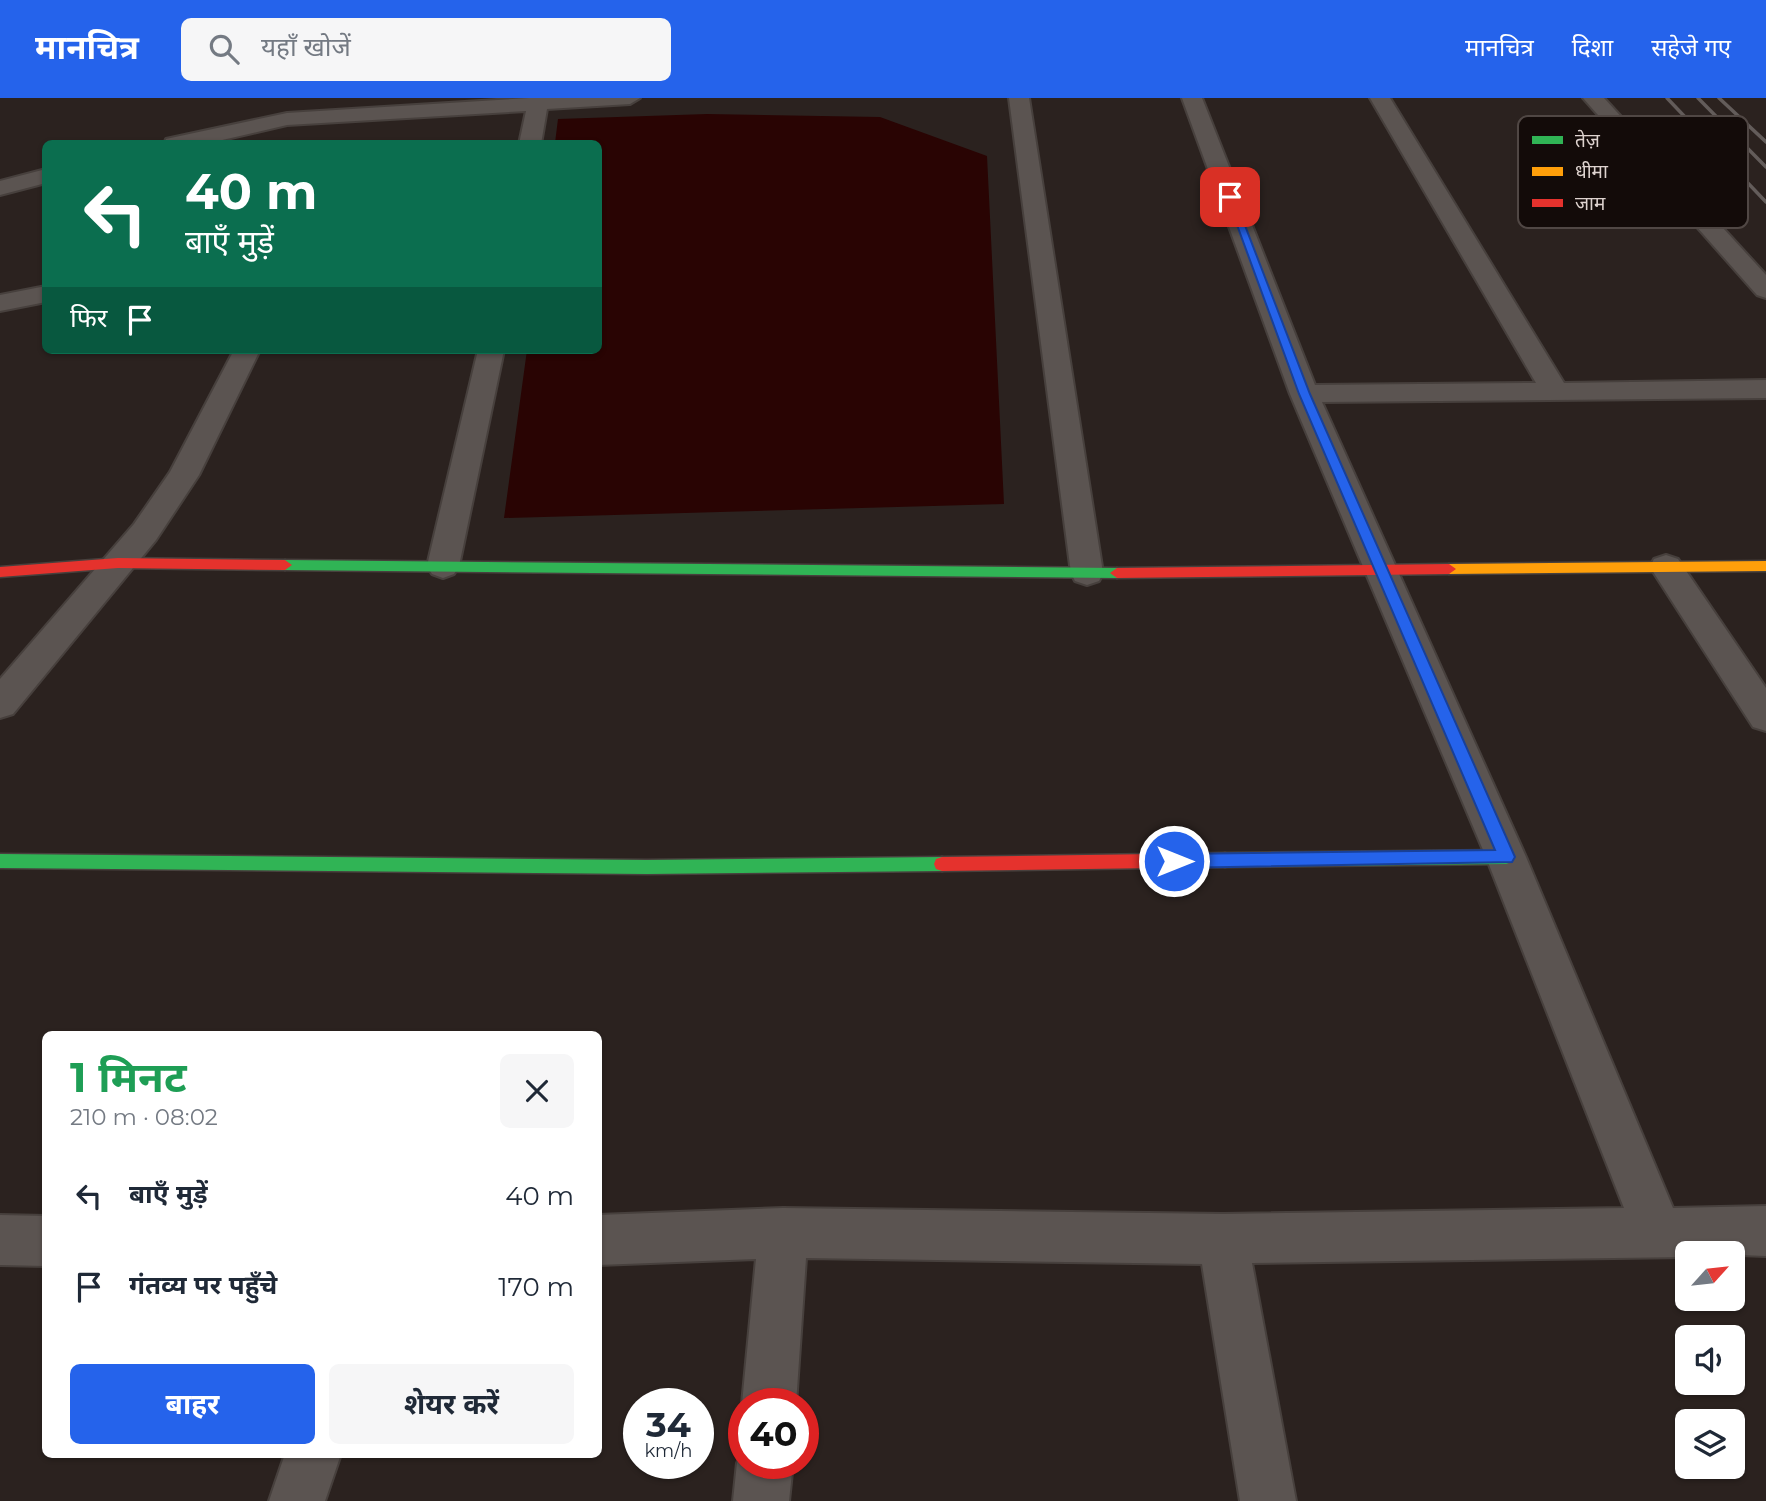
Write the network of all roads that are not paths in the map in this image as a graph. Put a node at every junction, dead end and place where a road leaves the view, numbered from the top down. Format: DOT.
graph roads {
  1 [pos="630,98"];
  2 [pos="1019,98"];
  3 [pos="1192,98"];
  4 [pos="1380,98"];
  5 [pos="1593,98"];
  6 [pos="538,104"];
  7 [pos="352,116"];
  8 [pos="1609,116"];
  9 [pos="192,140"];
  10 [pos="531,140"];
  11 [pos="42,177"];
  12 [pos="0,188"];
  13 [pos="1710,228"];
  14 [pos="1766,290"];
  15 [pos="42,295"];
  16 [pos="0,303"];
  17 [pos="245,354"];
  18 [pos="490,354"];
  19 [pos="1766,389"];
  20 [pos="1555,391"];
  21 [pos="1304,394"];
  22 [pos="118,563"];
  23 [pos="443,566"];
  24 [pos="1766,566"];
  25 [pos="1666,567"];
  26 [pos="1383,568"];
  27 [pos="0,572"];
  28 [pos="1087,573"];
  29 [pos="0,704"];
  30 [pos="1766,717"];
  31 [pos="1506,857"];
  32 [pos="0,861"];
  33 [pos="1658,1231"];
  34 [pos="1766,1231"];
  35 [pos="783,1233"];
  36 [pos="1223,1239"];
  37 [pos="0,1240"];
  38 [pos="602,1240"];
  39 [pos="42,1241"];
  40 [pos="770,1388"];
  41 [pos="312,1458"];
  42 [pos="763,1479"];
  43 [pos="297,1501"];
  44 [pos="761,1501"];
  45 [pos="1268,1501"];
  1 -- 6 [label="street"];
  2 -- 28 [label="street"];
  3 -- 21 [label="street"];
  4 -- 20 [label="street"];
  5 -- 8 [label="street"];
  6 -- 7 [label="street"];
  6 -- 10 [label="street"];
  7 -- 9 [label="street"];
  11 -- 12 [label="street"];
  13 -- 14 [label="street"];
  15 -- 16 [label="street"];
  17 -- 22 [label="street"];
  18 -- 23 [label="street"];
  19 -- 20 [label="street"];
  20 -- 21 [label="street"];
  21 -- 26 [label="street"];
  22 -- 23 [label="street"];
  22 -- 27 [label="street"];
  22 -- 29 [label="street"];
  23 -- 28 [label="street"];
  24 -- 25 [label="street"];
  25 -- 26 [label="street"];
  25 -- 30 [label="street"];
  26 -- 28 [label="street"];
  26 -- 31 [label="street"];
  31 -- 32 [label="street"];
  31 -- 33 [label="street"];
  33 -- 34 [label="street"];
  33 -- 36 [label="street"];
  35 -- 36 [label="street"];
  35 -- 38 [label="street"];
  35 -- 40 [label="street"];
  36 -- 45 [label="street"];
  37 -- 39 [label="street"];
  41 -- 43 [label="street"];
  42 -- 44 [label="street"];
}
